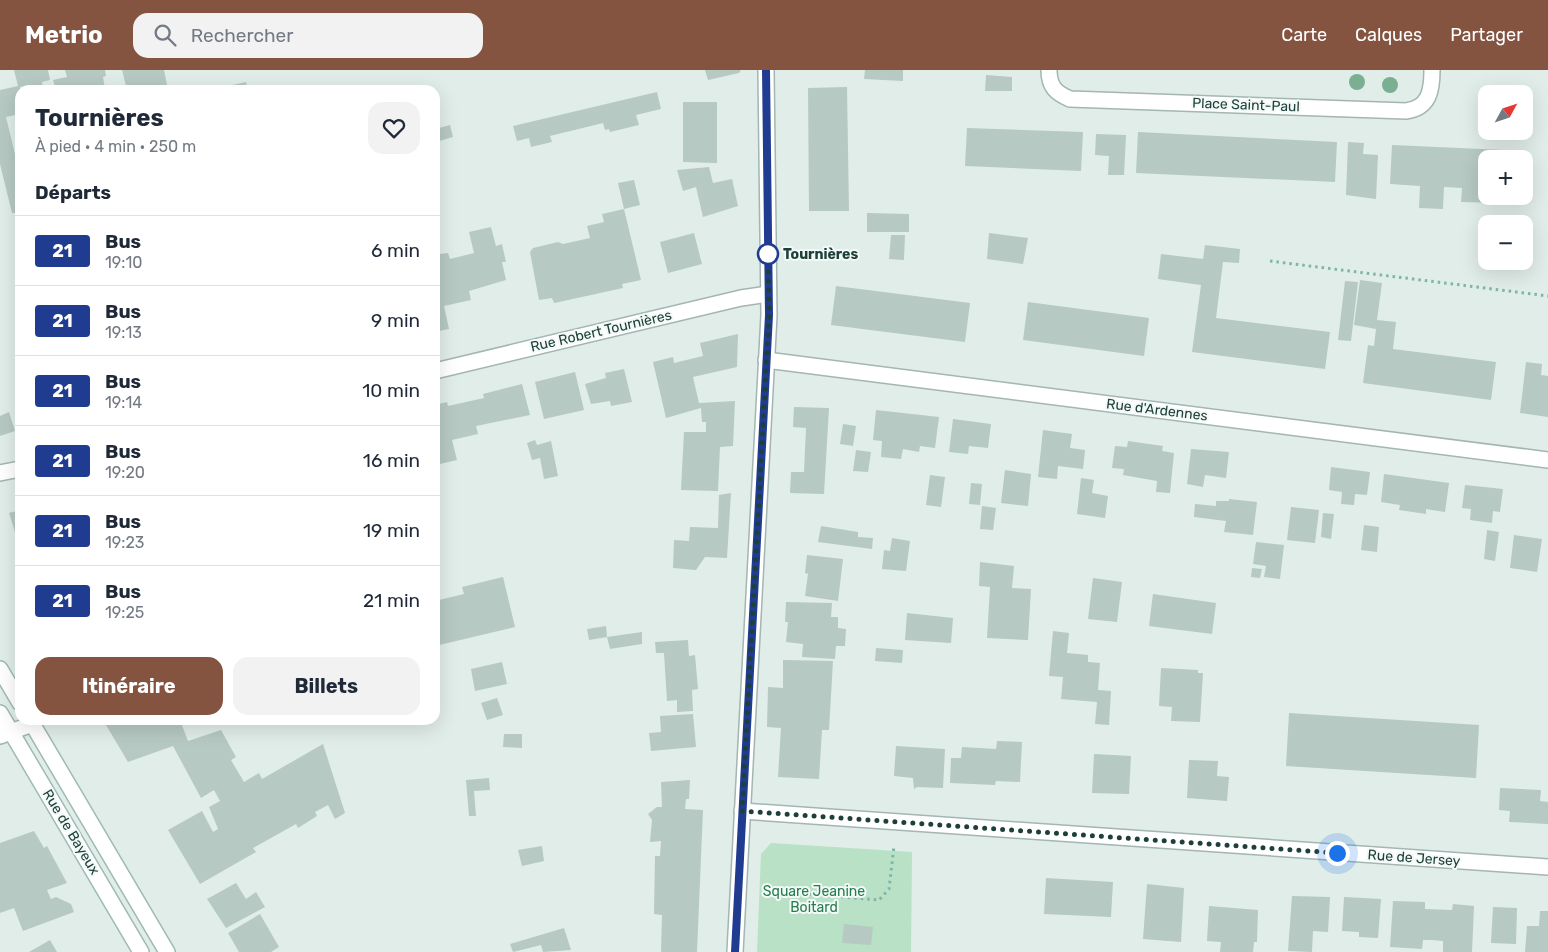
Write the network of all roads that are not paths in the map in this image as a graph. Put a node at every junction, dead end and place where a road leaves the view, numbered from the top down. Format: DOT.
graph roads {
  1 [pos="766,70"];
  2 [pos="1049,70"];
  3 [pos="1432,70"];
  4 [pos="768,294"];
  5 [pos="766,360"];
  6 [pos="440,370"];
  7 [pos="1548,460"];
  8 [pos="15,470"];
  9 [pos="0,474"];
  10 [pos="0,669"];
  11 [pos="15,694"];
  12 [pos="0,713"];
  13 [pos="25,725"];
  14 [pos="33,725"];
  15 [pos="6,734"];
  16 [pos="742,811"];
  17 [pos="1548,868"];
  18 [pos="141,952"];
  19 [pos="167,952"];
  20 [pos="735,952"];
  1 -- 4 [label="street"];
  2 -- 3 [label="street, Place Saint-Paul"];
  4 -- 5 [label="street"];
  4 -- 6 [label="street, Rue Robert Tournières"];
  5 -- 7 [label="street, Rue d'Ardennes"];
  5 -- 16 [label="street"];
  8 -- 9 [label="street"];
  10 -- 11 [label="street"];
  12 -- 15 [label="street, Rue de Bayeux"];
  13 -- 15 [label="street"];
  14 -- 19 [label="street, Rue de Bayeux"];
  15 -- 18 [label="street, Rue de Bayeux"];
  16 -- 17 [label="street, Rue de Jersey"];
  16 -- 20 [label="street"];
}
